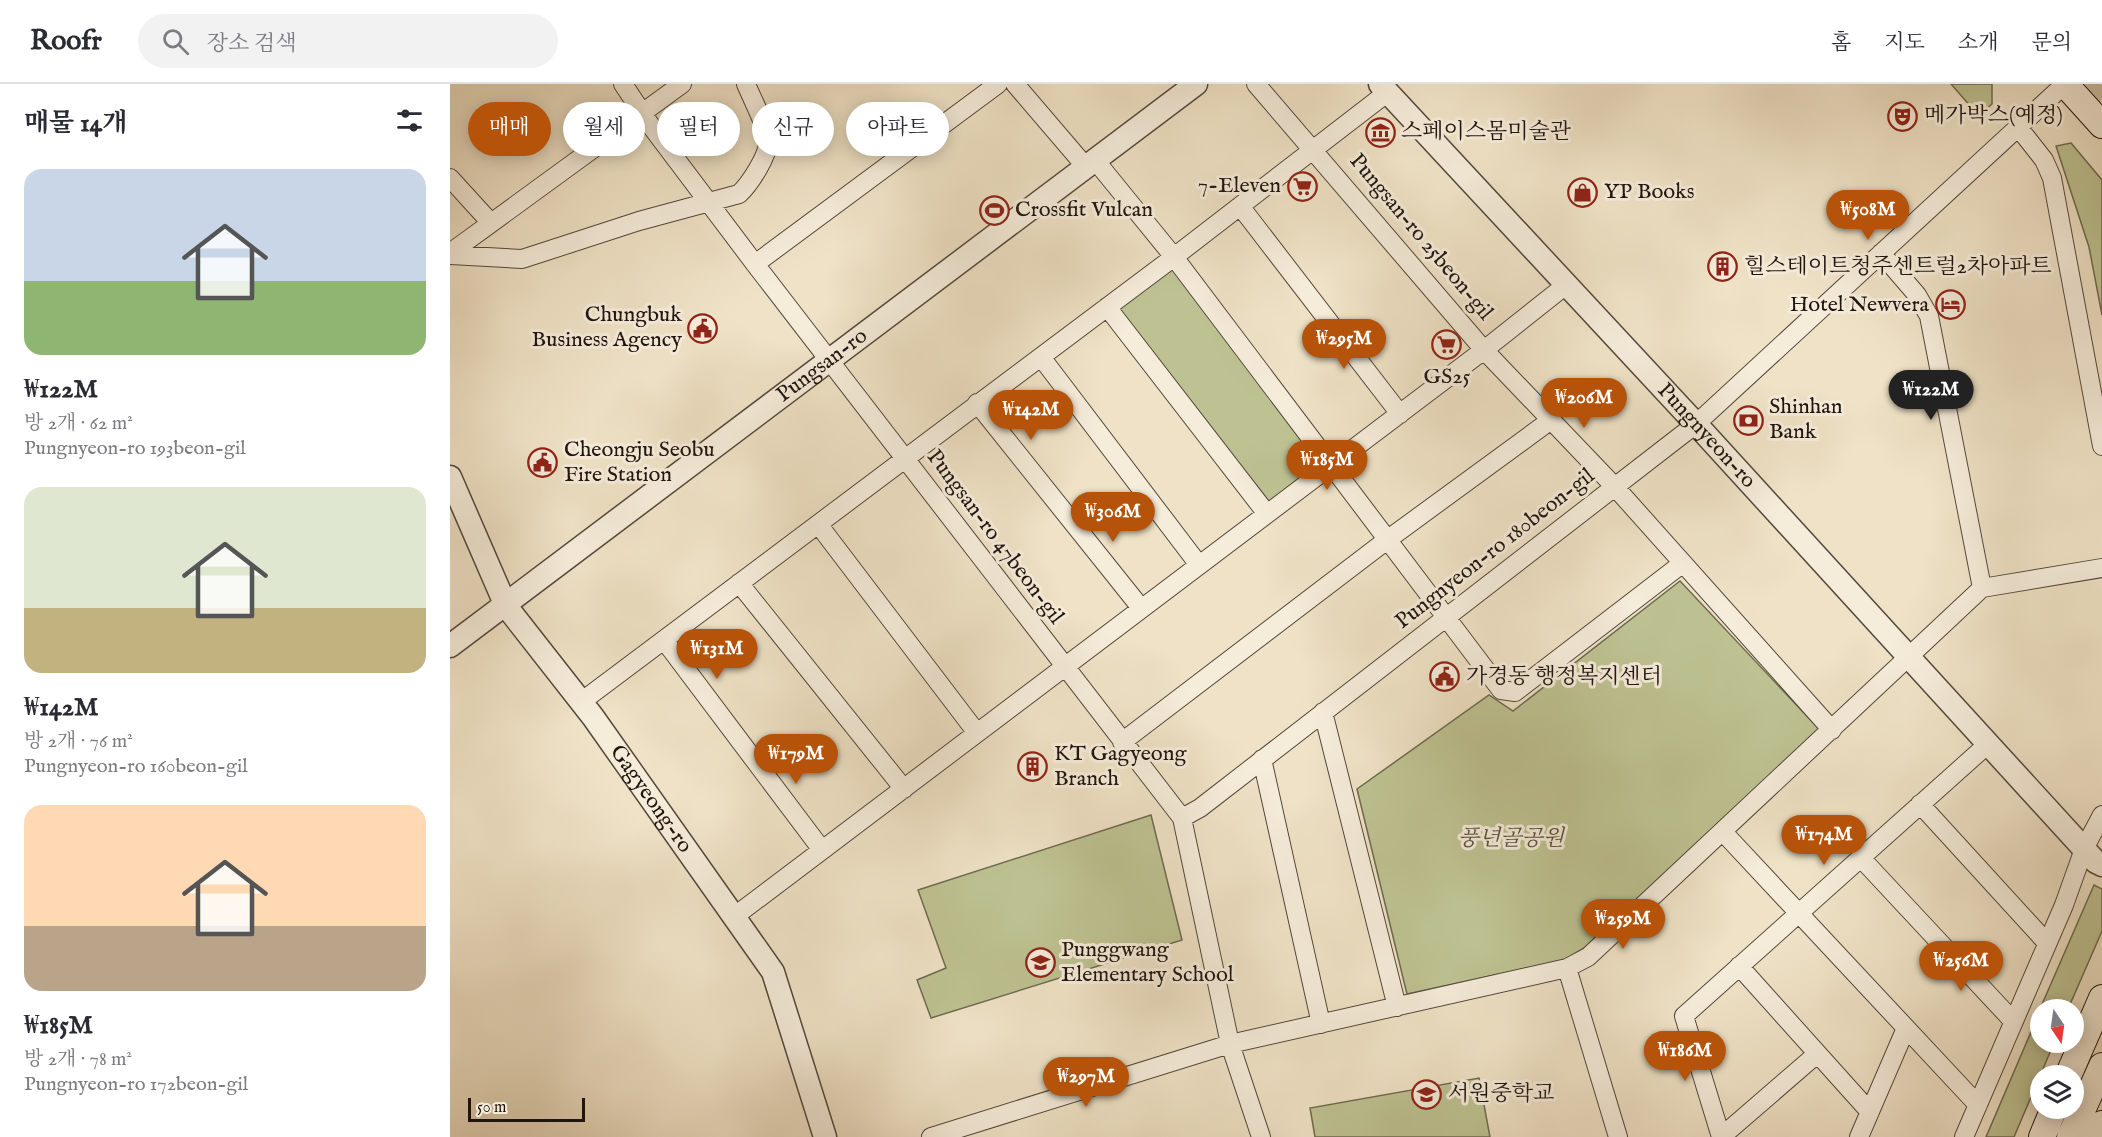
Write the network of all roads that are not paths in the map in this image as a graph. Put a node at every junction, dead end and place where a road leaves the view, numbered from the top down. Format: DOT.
graph roads {
  1 [pos="623,84"];
  2 [pos="682,84"];
  3 [pos="746,84"];
  4 [pos="998,84"];
  5 [pos="1015,84"];
  6 [pos="1197,84"];
  7 [pos="1256,84"];
  8 [pos="2065,84"];
  9 [pos="1384,88"];
  10 [pos="636,102"];
  11 [pos="645,111"];
  12 [pos="645,114"];
  13 [pos="2102,124"];
  14 [pos="2018,127"];
  15 [pos="1314,148"];
  16 [pos="583,156"];
  17 [pos="1090,164"];
  18 [pos="450,178"];
  19 [pos="708,202"];
  20 [pos="1240,206"];
  21 [pos="491,223"];
  22 [pos="1881,253"];
  23 [pos="450,254"];
  24 [pos="1174,257"];
  25 [pos="755,264"];
  26 [pos="1566,285"];
  27 [pos="1107,307"];
  28 [pos="1484,350"];
  29 [pos="1041,357"];
  30 [pos="830,361"];
  31 [pos="977,403"];
  32 [pos="1400,414"];
  33 [pos="1551,420"];
  34 [pos="1696,423"];
  35 [pos="2102,446"];
  36 [pos="905,459"];
  37 [pos="1331,466"];
  38 [pos="450,477"];
  39 [pos="1615,487"];
  40 [pos="1267,514"];
  41 [pos="818,524"];
  42 [pos="1387,540"];
  43 [pos="1683,563"];
  44 [pos="1199,565"];
  45 [pos="2102,568"];
  46 [pos="739,583"];
  47 [pos="1982,588"];
  48 [pos="506,606"];
  49 [pos="1141,608"];
  50 [pos="1445,617"];
  51 [pos="664,640"];
  52 [pos="450,646"];
  53 [pos="1910,658"];
  54 [pos="1064,667"];
  55 [pos="581,702"];
  56 [pos="1323,712"];
  57 [pos="1832,730"];
  58 [pos="977,733"];
  59 [pos="1122,742"];
  60 [pos="1988,744"];
  61 [pos="1262,759"];
  62 [pos="904,789"];
  63 [pos="1920,804"];
  64 [pos="2102,815"];
  65 [pos="1182,818"];
  66 [pos="1723,832"];
  67 [pos="2084,849"];
  68 [pos="822,850"];
  69 [pos="1861,858"];
  70 [pos="2102,865"];
  71 [pos="1800,912"];
  72 [pos="735,916"];
  73 [pos="2047,943"];
  74 [pos="1740,966"];
  75 [pos="1567,968"];
  76 [pos="2102,998"];
  77 [pos="1397,1007"];
  78 [pos="2013,1021"];
  79 [pos="1321,1024"];
  80 [pos="1906,1028"];
  81 [pos="1230,1044"];
  82 [pos="1817,1054"];
  83 [pos="2073,1065"];
  84 [pos="2102,1066"];
  85 [pos="1978,1105"];
  86 [pos="1870,1112"];
  87 [pos="2049,1119"];
  88 [pos="2102,1124"];
  89 [pos="825,1137"];
  90 [pos="931,1137"];
  91 [pos="1261,1137"];
  92 [pos="1618,1137"];
  93 [pos="1859,1137"];
  94 [pos="1964,1137"];
  95 [pos="2042,1137"];
  96 [pos="2070,1137"];
  97 [pos="2097,1137"];
  1 -- 10 [label="street, Pungsan-ro 47beon-gil"];
  2 -- 11 [label="street"];
  3 -- 19 [label="street"];
  4 -- 25 [label="street"];
  5 -- 17 [label="street"];
  6 -- 17 [label="street, Pungsan-ro"];
  7 -- 15 [label="street, Pungsan-ro 25beon-gil"];
  8 -- 13 [label="main road"];
  8 -- 14 [label="street, Pungnyeon-ro 180beon-gil"];
  9 -- 15 [label="street"];
  9 -- 26 [label="street, Pungnyeon-ro"];
  12 -- 19 [label="street, Pungsan-ro 47beon-gil"];
  14 -- 22 [label="street, Pungnyeon-ro 180beon-gil"];
  14 -- 35 [label="street"];
  15 -- 20 [label="street"];
  15 -- 28 [label="street, Pungsan-ro 25beon-gil"];
  16 -- 21 [label="street"];
  17 -- 24 [label="street"];
  17 -- 30 [label="street, Pungsan-ro"];
  18 -- 21 [label="street"];
  19 -- 23 [label="street"];
  19 -- 25 [label="street, Pungsan-ro 47beon-gil"];
  20 -- 24 [label="street"];
  20 -- 32 [label="street"];
  21 -- 23 [label="street"];
  22 -- 34 [label="street, Pungnyeon-ro 180beon-gil"];
  22 -- 47 [label="street"];
  24 -- 27 [label="street"];
  24 -- 37 [label="street"];
  25 -- 30 [label="street, Pungsan-ro 47beon-gil"];
  26 -- 28 [label="street"];
  26 -- 34 [label="street, Pungnyeon-ro"];
  27 -- 29 [label="street"];
  27 -- 40 [label="street"];
  28 -- 32 [label="street"];
  28 -- 33 [label="street, Pungsan-ro 25beon-gil"];
  29 -- 31 [label="street"];
  29 -- 44 [label="street"];
  30 -- 36 [label="street, Pungsan-ro 47beon-gil"];
  30 -- 48 [label="street, Pungsan-ro"];
  31 -- 36 [label="street"];
  31 -- 49 [label="street"];
  32 -- 37 [label="street"];
  33 -- 39 [label="street, Pungsan-ro 25beon-gil"];
  33 -- 42 [label="street"];
  34 -- 39 [label="street, Pungnyeon-ro 180beon-gil"];
  34 -- 53 [label="street, Pungnyeon-ro"];
  36 -- 41 [label="street"];
  36 -- 54 [label="street, Pungsan-ro 47beon-gil"];
  37 -- 40 [label="street"];
  37 -- 42 [label="street"];
  38 -- 48 [label="street, Gagyeong-ro"];
  39 -- 43 [label="street, Pungsan-ro 25beon-gil"];
  39 -- 50 [label="street, Pungnyeon-ro 180beon-gil"];
  40 -- 44 [label="street"];
  41 -- 46 [label="street"];
  41 -- 58 [label="street"];
  42 -- 50 [label="street"];
  42 -- 59 [label="street"];
  43 -- 50 [label="street"];
  43 -- 57 [label="street, Pungsan-ro 25beon-gil"];
  44 -- 49 [label="street"];
  45 -- 47 [label="street"];
  46 -- 51 [label="street"];
  46 -- 62 [label="street"];
  47 -- 53 [label="street"];
  48 -- 52 [label="street, Pungsan-ro"];
  48 -- 55 [label="street, Gagyeong-ro"];
  49 -- 54 [label="street"];
  50 -- 56 [label="street, Pungnyeon-ro 180beon-gil"];
  51 -- 55 [label="street"];
  51 -- 68 [label="street"];
  53 -- 57 [label="street"];
  53 -- 60 [label="street, Pungnyeon-ro"];
  54 -- 58 [label="street"];
  54 -- 59 [label="street, Pungsan-ro 47beon-gil"];
  55 -- 72 [label="street, Gagyeong-ro"];
  56 -- 61 [label="street, Pungnyeon-ro 180beon-gil"];
  56 -- 77 [label="street"];
  57 -- 66 [label="street"];
  58 -- 62 [label="street"];
  59 -- 65 [label="street, Pungsan-ro 47beon-gil"];
  60 -- 63 [label="street"];
  60 -- 67 [label="street, Pungnyeon-ro"];
  61 -- 65 [label="street, Pungnyeon-ro 180beon-gil"];
  61 -- 79 [label="street"];
  62 -- 68 [label="street"];
  63 -- 69 [label="street"];
  63 -- 73 [label="street"];
  64 -- 67 [label="street"];
  65 -- 81 [label="street, Pungsan-ro 47beon-gil"];
  66 -- 71 [label="street"];
  66 -- 75 [label="street"];
  67 -- 70 [label="street, Pungnyeon-ro"];
  67 -- 73 [label="street"];
  68 -- 72 [label="street"];
  69 -- 71 [label="street"];
  69 -- 78 [label="street"];
  71 -- 74 [label="street"];
  71 -- 80 [label="street"];
  72 -- 89 [label="street, Gagyeong-ro"];
  73 -- 78 [label="street"];
  74 -- 82 [label="street"];
  74 -- 82 [label="street"];
  75 -- 77 [label="street"];
  75 -- 92 [label="street"];
  76 -- 83 [label="main road"];
  77 -- 79 [label="street"];
  78 -- 85 [label="street"];
  79 -- 81 [label="street"];
  80 -- 85 [label="street"];
  80 -- 86 [label="street"];
  81 -- 90 [label="street"];
  81 -- 91 [label="street, Pungsan-ro 47beon-gil"];
  82 -- 86 [label="street"];
  84 -- 96 [label="main road"];
  85 -- 94 [label="street"];
  86 -- 93 [label="street"];
  87 -- 95 [label="main road"];
  88 -- 97 [label="main road"];
}
